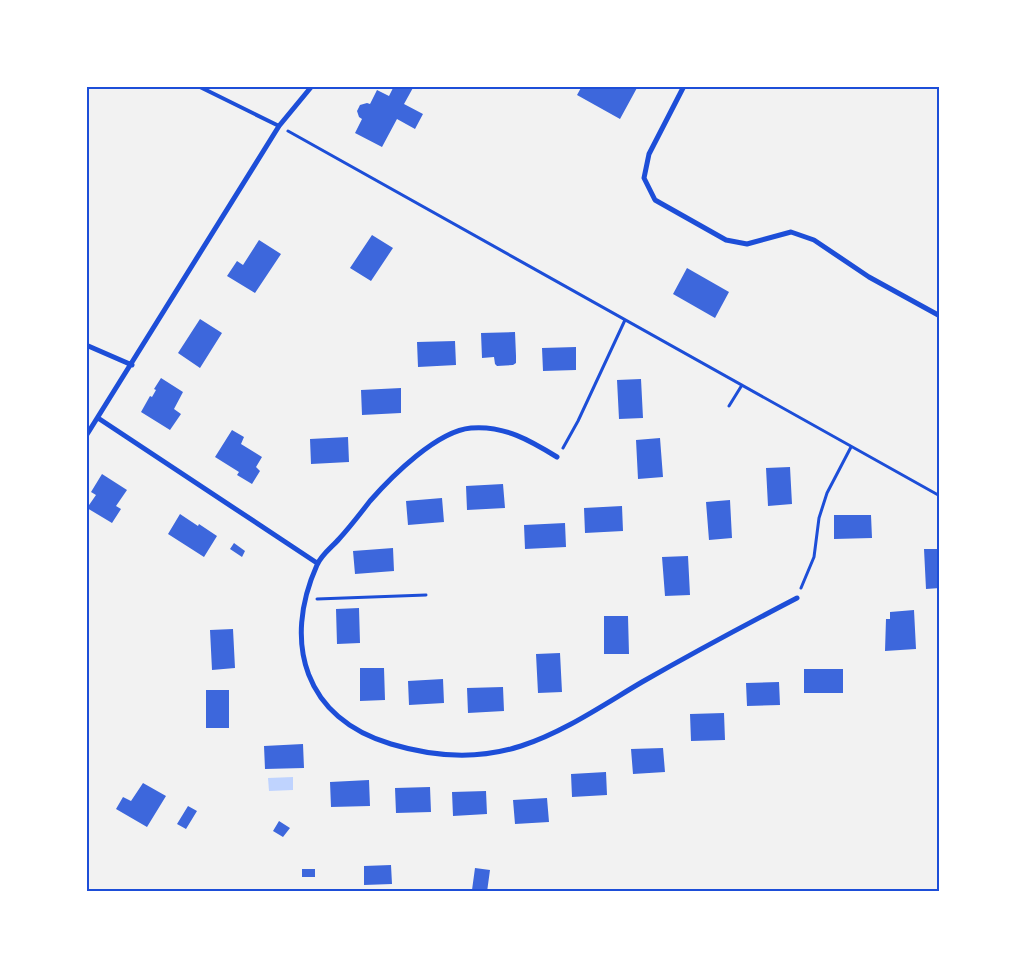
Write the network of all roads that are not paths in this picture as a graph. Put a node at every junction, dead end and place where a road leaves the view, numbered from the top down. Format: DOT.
graph roads {
  1 [pos="198,86"];
  2 [pos="312,86"];
  3 [pos="684,86"];
  4 [pos="279,126"];
  5 [pos="940,316"];
  6 [pos="86,345"];
  7 [pos="132,365"];
  8 [pos="98,418"];
  9 [pos="86,436"];
  10 [pos="558,457"];
  11 [pos="317,562"];
  12 [pos="797,598"];
  1 -- 4 [label="lane"];
  2 -- 4 [label="street"];
  3 -- 5 [label="street"];
  4 -- 7 [label="street"];
  6 -- 7 [label="street"];
  7 -- 8 [label="street"];
  8 -- 9 [label="street"];
  8 -- 11 [label="street"];
  10 -- 11 [label="street"];
  11 -- 12 [label="street"];
}
